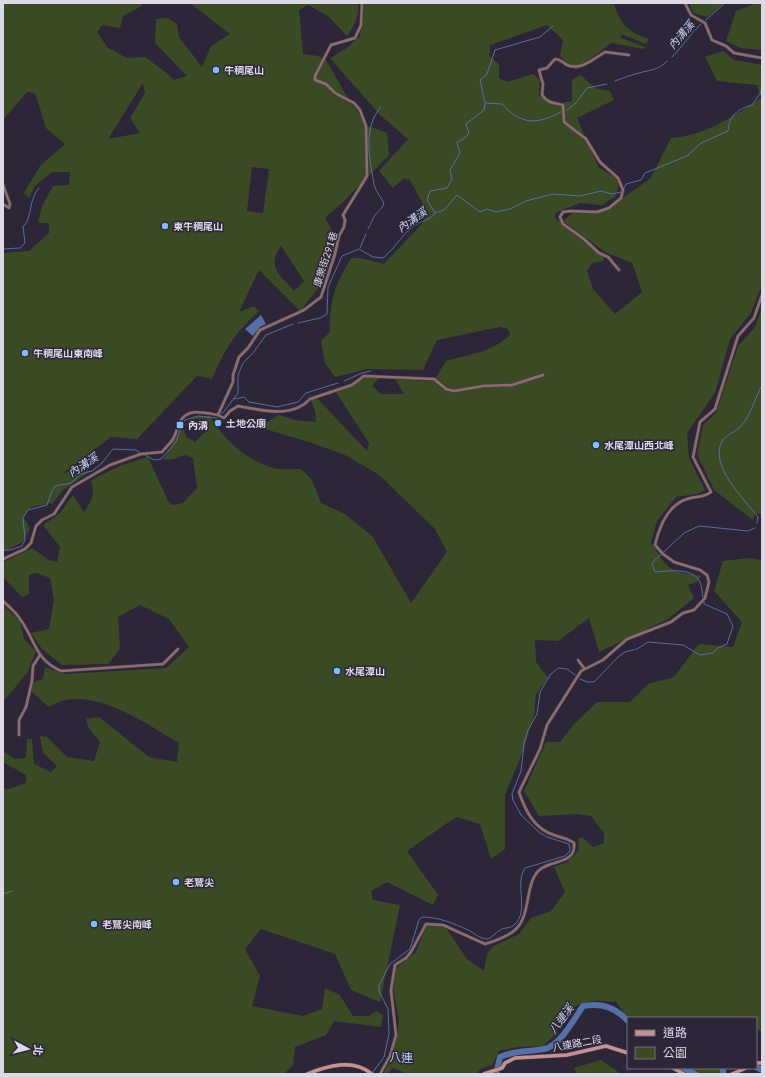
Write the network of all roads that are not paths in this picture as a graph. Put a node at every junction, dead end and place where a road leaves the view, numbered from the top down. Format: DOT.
graph roads {
  1 [pos="362,3"];
  2 [pos="685,3"];
  3 [pos="629,55"];
  4 [pos="762,58"];
  5 [pos="3,185"];
  6 [pos="3,204"];
  7 [pos="619,270"];
  8 [pos="762,295"];
  9 [pos="543,375"];
  10 [pos="218,415"];
  11 [pos="3,559"];
  12 [pos="3,601"];
  13 [pos="178,650"];
  14 [pos="40,655"];
  15 [pos="578,660"];
  16 [pos="584,668"];
  17 [pos="19,735"];
  18 [pos="627,1053"];
  19 [pos="675,1069"];
  20 [pos="744,1069"];
  21 [pos="307,1074"];
  22 [pos="372,1074"];
  23 [pos="380,1074"];
  24 [pos="484,1074"];
  25 [pos="684,1074"];
  26 [pos="732,1074"];
  1 -- 10 [label="street, 康樂街291巷"];
  2 -- 4 [label="street"];
  3 -- 7 [label="street"];
  5 -- 6 [label="street"];
  8 -- 16 [label="street"];
  9 -- 10 [label="street"];
  10 -- 11 [label="street"];
  12 -- 14 [label="street"];
  13 -- 14 [label="street"];
  14 -- 17 [label="street"];
  15 -- 16 [label="street"];
  16 -- 23 [label="street"];
  18 -- 24 [label="street, 八連路二段"];
  19 -- 25 [label="street"];
  20 -- 26 [label="street"];
  21 -- 22 [label="street"];
}
